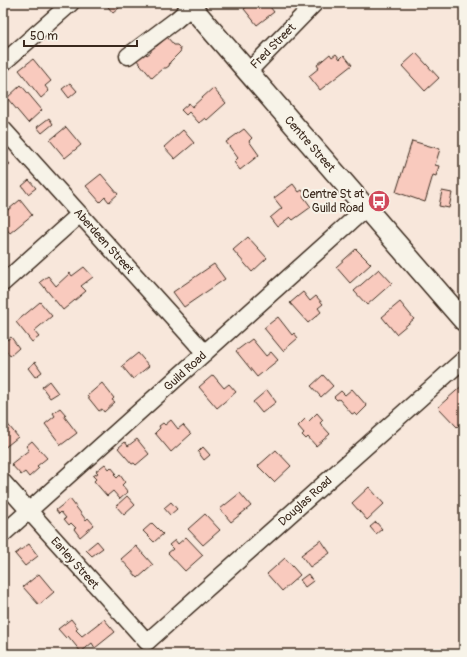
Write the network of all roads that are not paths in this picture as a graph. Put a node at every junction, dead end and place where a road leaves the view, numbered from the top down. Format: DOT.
graph roads {
  1 [pos="71,3"];
  2 [pos="315,3"];
  3 [pos="189,5"];
  4 [pos="128,56"];
  5 [pos="3,63"];
  6 [pos="248,72"];
  7 [pos="3,129"];
  8 [pos="366,208"];
  9 [pos="80,214"];
  10 [pos="3,283"];
  11 [pos="464,321"];
  12 [pos="205,354"];
  13 [pos="464,359"];
  14 [pos="3,482"];
  15 [pos="29,512"];
  16 [pos="3,534"];
  17 [pos="147,642"];
  1 -- 5 [label="street"];
  2 -- 6 [label="street, Fred Street"];
  3 -- 4 [label="street"];
  3 -- 6 [label="main road, Centre Street"];
  6 -- 8 [label="main road, Centre Street"];
  7 -- 9 [label="street, Aberdeen Street"];
  8 -- 11 [label="main road, Centre Street"];
  8 -- 12 [label="street, Guild Road"];
  9 -- 10 [label="street"];
  9 -- 12 [label="street, Aberdeen Street"];
  12 -- 15 [label="street, Guild Road"];
  13 -- 17 [label="street, Douglas Road"];
  14 -- 15 [label="street, Earley Street"];
  15 -- 16 [label="street, Guild Road"];
  15 -- 17 [label="street, Earley Street"];
}
